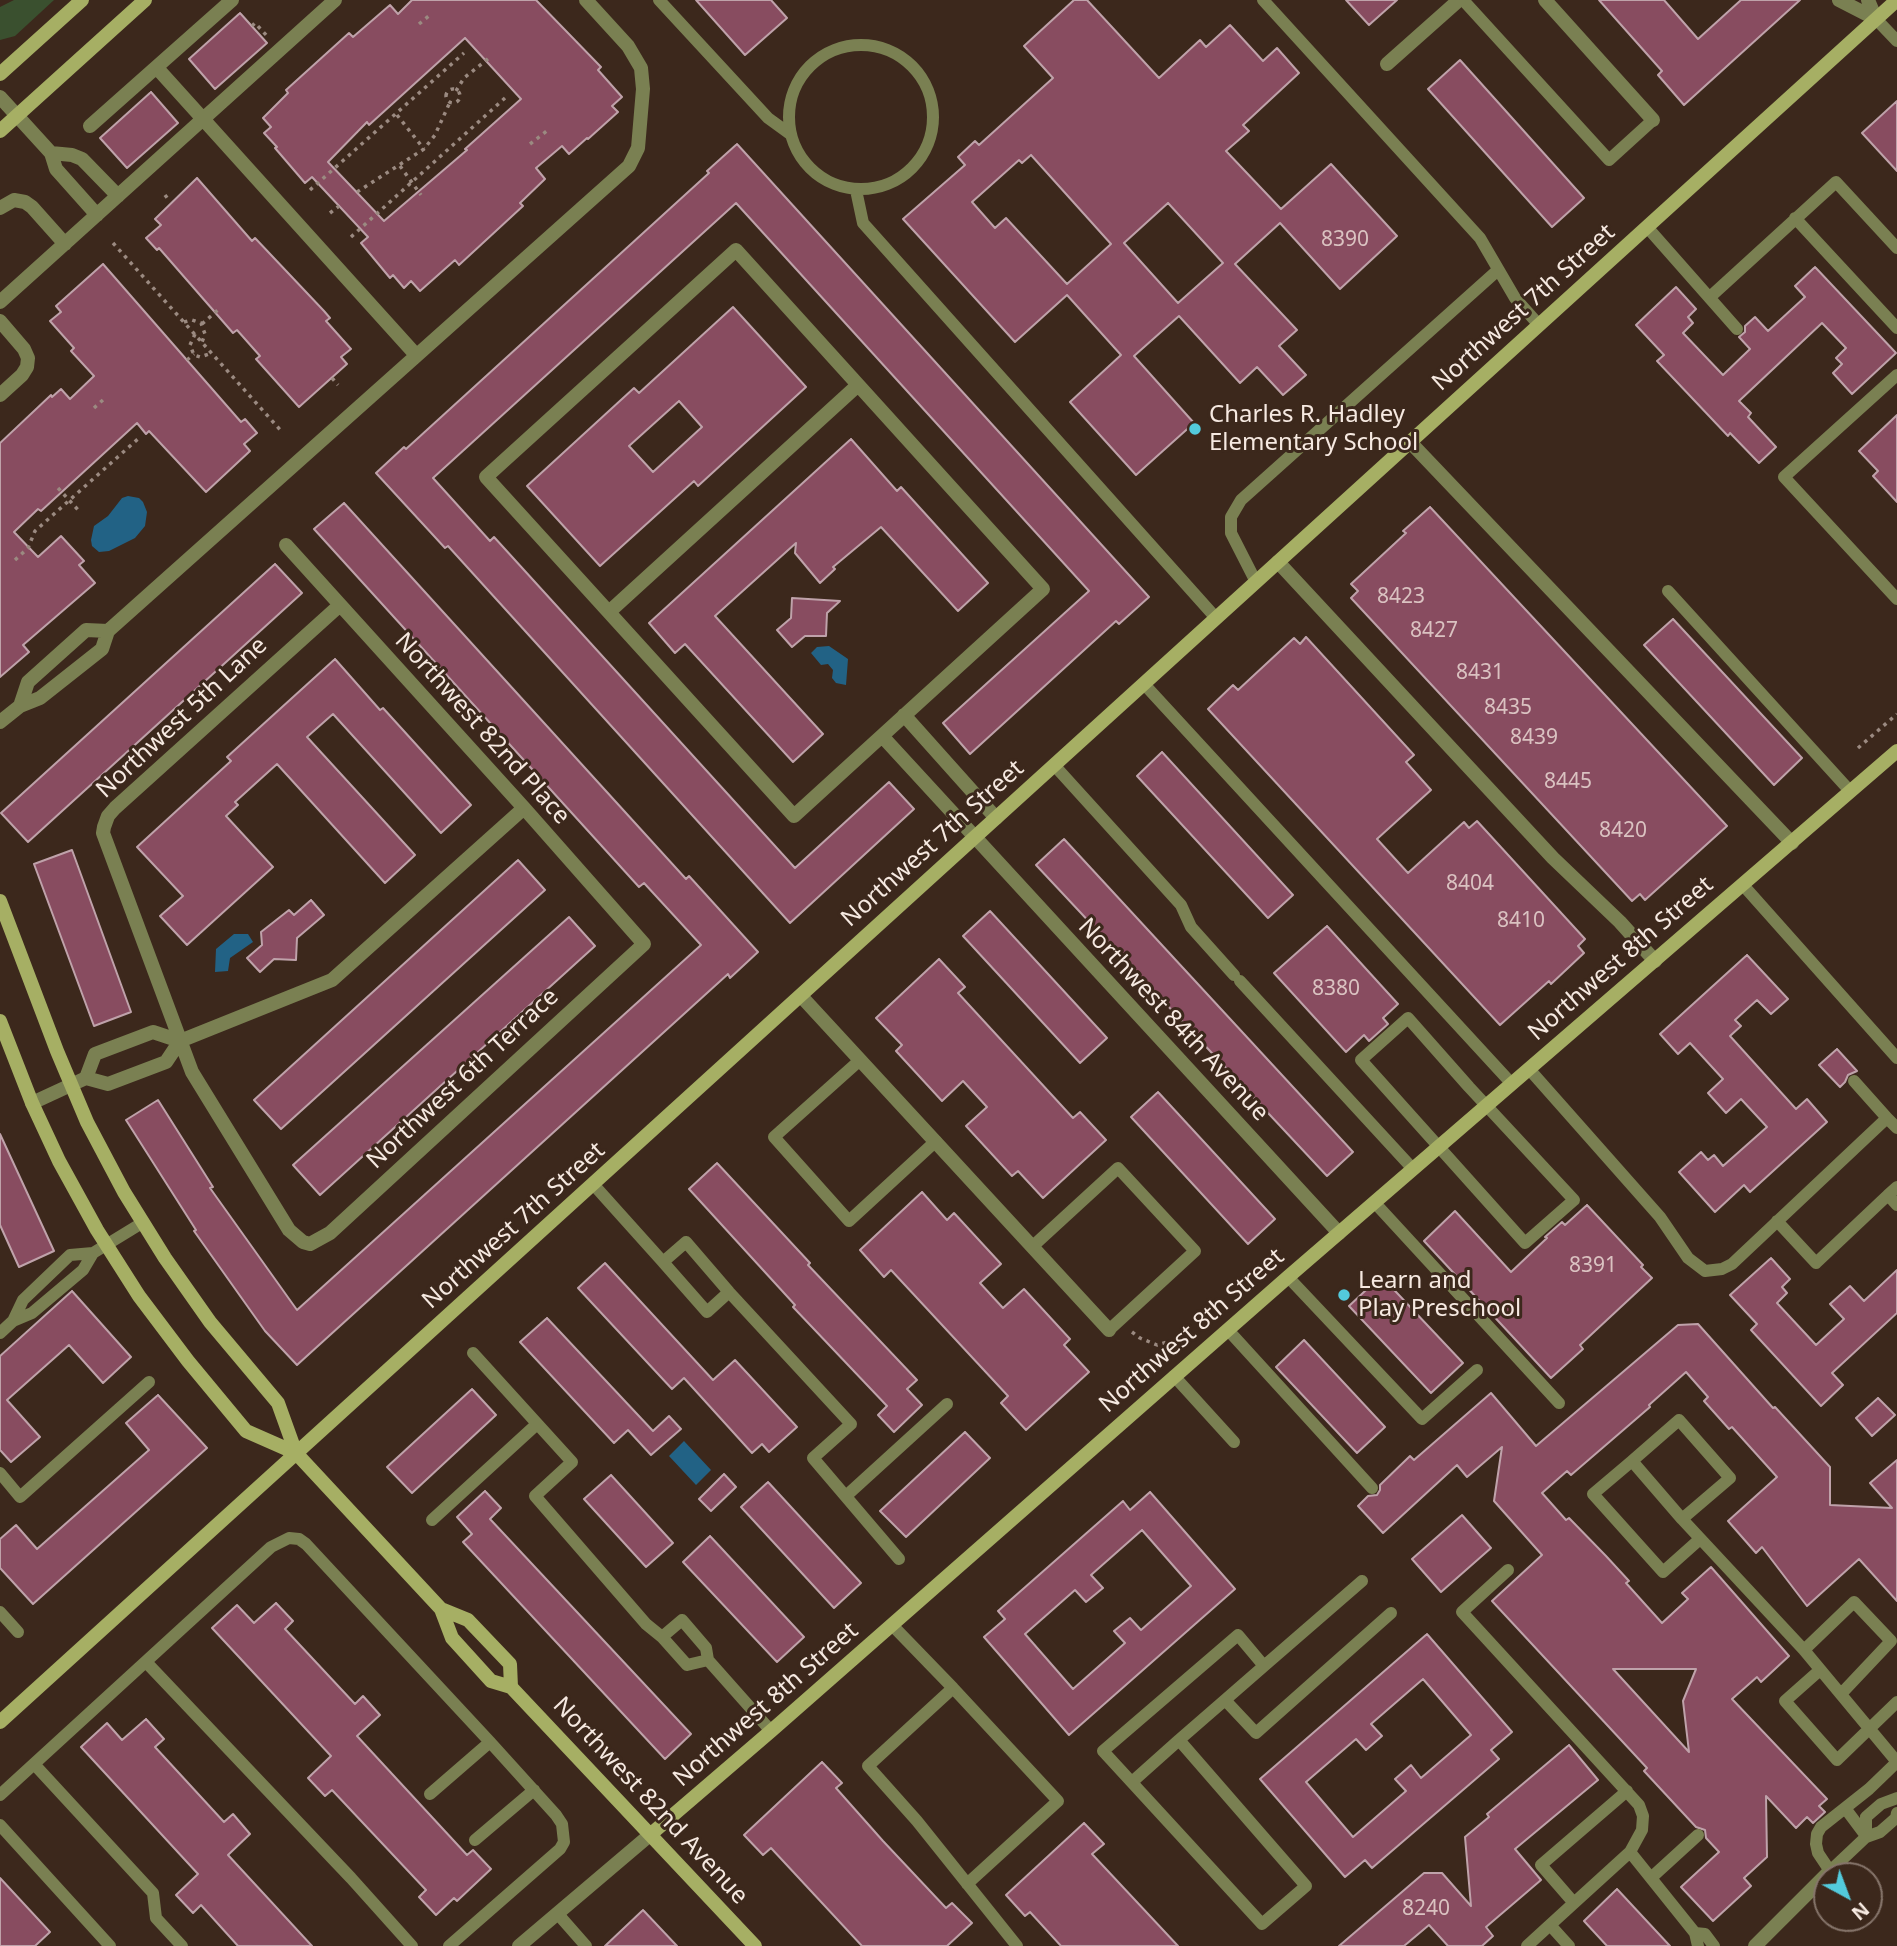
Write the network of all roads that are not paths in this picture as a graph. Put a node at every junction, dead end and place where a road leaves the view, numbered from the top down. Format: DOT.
graph roads {
  1 [pos="82,0"];
  2 [pos="145,0"];
  3 [pos="232,0"];
  4 [pos="335,0"];
  5 [pos="586,0"];
  6 [pos="659,0"];
  7 [pos="1263,0"];
  8 [pos="1461,0"];
  9 [pos="1545,0"];
  10 [pos="1839,0"];
  11 [pos="1867,0"];
  12 [pos="1897,0"];
  13 [pos="1876,19"];
  14 [pos="1897,41"];
  15 [pos="1387,64"];
  16 [pos="158,68"];
  17 [pos="0,74"];
  18 [pos="0,97"];
  19 [pos="17,116"];
  20 [pos="204,119"];
  21 [pos="1653,120"];
  22 [pos="90,127"];
  23 [pos="0,131"];
  24 [pos="790,134"];
  25 [pos="51,153"];
  26 [pos="856,190"];
  27 [pos="117,196"];
  28 [pos="0,208"];
  29 [pos="96,215"];
  30 [pos="1795,218"];
  31 [pos="1647,227"];
  32 [pos="65,244"];
  33 [pos="1897,248"];
  34 [pos="1498,270"];
  35 [pos="1710,297"];
  36 [pos="0,302"];
  37 [pos="0,321"];
  38 [pos="1539,325"];
  39 [pos="1897,328"];
  40 [pos="1737,329"];
  41 [pos="416,355"];
  42 [pos="1897,375"];
  43 [pos="858,385"];
  44 [pos="0,395"];
  45 [pos="1410,442"];
  46 [pos="286,545"];
  47 [pos="1278,562"];
  48 [pos="1256,582"];
  49 [pos="1668,591"];
  50 [pos="1897,599"];
  51 [pos="340,605"];
  52 [pos="609,612"];
  53 [pos="1216,618"];
  54 [pos="108,631"];
  55 [pos="1144,684"];
  56 [pos="20,706"];
  57 [pos="904,715"];
  58 [pos="1,718"];
  59 [pos="882,736"];
  60 [pos="1897,751"];
  61 [pos="1054,765"];
  62 [pos="1850,791"];
  63 [pos="524,808"];
  64 [pos="996,818"];
  65 [pos="974,838"];
  66 [pos="1792,843"];
  67 [pos="1743,885"];
  68 [pos="0,901"];
  69 [pos="644,944"];
  70 [pos="1655,961"];
  71 [pos="801,996"];
  72 [pos="0,1021"];
  73 [pos="180,1041"];
  74 [pos="1897,1058"];
  75 [pos="859,1061"];
  76 [pos="1529,1069"];
  77 [pos="86,1078"];
  78 [pos="1854,1081"];
  79 [pos="1512,1084"];
  80 [pos="71,1086"];
  81 [pos="33,1103"];
  82 [pos="1487,1106"];
  83 [pos="1887,1118"];
  84 [pos="1897,1128"];
  85 [pos="936,1141"];
  86 [pos="1440,1147"];
  87 [pos="1413,1169"];
  88 [pos="593,1184"];
  89 [pos="1894,1195"];
  90 [pos="1375,1203"];
  91 [pos="1777,1221"];
  92 [pos="142,1223"];
  93 [pos="1339,1233"];
  94 [pos="106,1244"];
  95 [pos="310,1244"];
  96 [pos="1033,1246"];
  97 [pos="93,1253"];
  98 [pos="663,1262"];
  99 [pos="1288,1277"];
  100 [pos="44,1280"];
  101 [pos="729,1292"];
  102 [pos="56,1293"];
  103 [pos="13,1321"];
  104 [pos="1228,1329"];
  105 [pos="1109,1330"];
  106 [pos="0,1333"];
  107 [pos="473,1353"];
  108 [pos="1477,1370"];
  109 [pos="1174,1376"];
  110 [pos="149,1382"];
  111 [pos="947,1404"];
  112 [pos="1559,1404"];
  113 [pos="537,1424"];
  114 [pos="1234,1442"];
  115 [pos="296,1453"];
  116 [pos="1632,1461"];
  117 [pos="0,1473"];
  118 [pos="11,1486"];
  119 [pos="1372,1488"];
  120 [pos="0,1496"];
  121 [pos="846,1496"];
  122 [pos="1682,1519"];
  123 [pos="432,1520"];
  124 [pos="1700,1539"];
  125 [pos="899,1559"];
  126 [pos="1508,1570"];
  127 [pos="1362,1581"];
  128 [pos="441,1609"];
  129 [pos="0,1612"];
  130 [pos="1391,1613"];
  131 [pos="892,1625"];
  132 [pos="18,1632"];
  133 [pos="662,1637"];
  134 [pos="1894,1638"];
  135 [pos="1804,1650"];
  136 [pos="708,1660"];
  137 [pos="146,1662"];
  138 [pos="1264,1666"];
  139 [pos="1820,1670"];
  140 [pos="511,1687"];
  141 [pos="953,1688"];
  142 [pos="1841,1694"];
  143 [pos="1225,1700"];
  144 [pos="1897,1702"];
  145 [pos="0,1722"];
  146 [pos="1870,1730"];
  147 [pos="771,1731"];
  148 [pos="1179,1740"];
  149 [pos="490,1742"];
  150 [pos="1897,1762"];
  151 [pos="34,1764"];
  152 [pos="1132,1782"];
  153 [pos="534,1790"];
  154 [pos="1627,1791"];
  155 [pos="430,1794"];
  156 [pos="0,1795"];
  157 [pos="1897,1798"];
  158 [pos="1845,1808"];
  159 [pos="1897,1812"];
  160 [pos="0,1825"];
  161 [pos="651,1834"];
  162 [pos="1698,1835"];
  163 [pos="1866,1837"];
  164 [pos="475,1840"];
  165 [pos="1630,1852"];
  166 [pos="1824,1862"];
  167 [pos="1840,1862"];
  168 [pos="1652,1877"];
  169 [pos="967,1884"];
  170 [pos="1813,1888"];
  171 [pos="1574,1903"];
  172 [pos="557,1913"];
  173 [pos="1550,1925"];
  174 [pos="1697,1940"];
  175 [pos="1011,1944"];
  176 [pos="110,1946"];
  177 [pos="182,1946"];
  178 [pos="412,1946"];
  179 [pos="449,1946"];
  180 [pos="519,1946"];
  181 [pos="586,1946"];
  182 [pos="755,1946"];
  183 [pos="1527,1946"];
  184 [pos="1569,1946"];
  185 [pos="1714,1946"];
  186 [pos="1755,1946"];
  1 -- 17 [label="street"];
  2 -- 19 [label="street"];
  3 -- 16 [label="street"];
  4 -- 20 [label="street"];
  5 -- 41 [label="street"];
  6 -- 24 [label="lane"];
  7 -- 34 [label="lane"];
  8 -- 15 [label="street"];
  8 -- 21 [label="lane"];
  9 -- 21 [label="street"];
  10 -- 13 [label="street"];
  11 -- 13 [label="street"];
  12 -- 13 [label="street, Northwest 7th Street"];
  13 -- 14 [label="lane"];
  13 -- 31 [label="street, Northwest 7th Street"];
  16 -- 20 [label="street"];
  16 -- 22 [label="street"];
  18 -- 19 [label="street"];
  19 -- 23 [label="street"];
  19 -- 25 [label="street"];
  20 -- 27 [label="street"];
  20 -- 41 [label="street"];
  24 -- 26 [label="lane"];
  24 -- 26 [label="lane"];
  25 -- 27 [label="street"];
  25 -- 29 [label="street"];
  26 -- 53 [label="lane"];
  27 -- 29 [label="street"];
  28 -- 32 [label="street"];
  29 -- 32 [label="street"];
  30 -- 33 [label="lane"];
  30 -- 35 [label="lane"];
  30 -- 39 [label="lane"];
  31 -- 35 [label="lane"];
  31 -- 38 [label="street, Northwest 7th Street"];
  32 -- 36 [label="street"];
  34 -- 38 [label="lane"];
  34 -- 48 [label="lane"];
  35 -- 40 [label="lane"];
  37 -- 44 [label="street"];
  38 -- 45 [label="street, Northwest 7th Street"];
  41 -- 54 [label="street"];
  42 -- 50 [label="lane"];
  43 -- 52 [label="street"];
  43 -- 52 [label="street"];
  43 -- 57 [label="street"];
  45 -- 47 [label="street, Northwest 7th Street"];
  45 -- 66 [label="street"];
  46 -- 51 [label="street, Northwest 82nd Place"];
  47 -- 48 [label="street, Northwest 7th Street"];
  47 -- 70 [label="street"];
  48 -- 53 [label="street, Northwest 7th Street"];
  49 -- 62 [label="lane"];
  51 -- 63 [label="street, Northwest 82nd Place"];
  51 -- 73 [label="street, Northwest 5th Lane"];
  52 -- 59 [label="street"];
  53 -- 55 [label="street, Northwest 7th Street"];
  54 -- 56 [label="street"];
  54 -- 56 [label="street"];
  55 -- 61 [label="street, Northwest 7th Street"];
  55 -- 79 [label="lane"];
  56 -- 58 [label="street"];
  57 -- 59 [label="street"];
  57 -- 64 [label="street"];
  59 -- 65 [label="street, Northwest 84th Avenue"];
  60 -- 62 [label="street, Northwest 8th Street"];
  61 -- 64 [label="street, Northwest 7th Street"];
  61 -- 87 [label="lane"];
  62 -- 66 [label="street, Northwest 8th Street"];
  63 -- 69 [label="street, Northwest 82nd Place"];
  63 -- 73 [label="street"];
  64 -- 65 [label="street, Northwest 7th Street"];
  65 -- 71 [label="street, Northwest 7th Street"];
  65 -- 93 [label="street, Northwest 84th Avenue"];
  66 -- 67 [label="street, Northwest 8th Street"];
  67 -- 70 [label="street, Northwest 8th Street"];
  67 -- 74 [label="lane"];
  68 -- 80 [label="street, Northwest 82nd Avenue"];
  69 -- 95 [label="street, Northwest 6th Terrace"];
  70 -- 76 [label="street, Northwest 8th Street"];
  71 -- 75 [label="street"];
  71 -- 88 [label="street, Northwest 7th Street"];
  72 -- 81 [label="street, Northwest 82nd Avenue"];
  73 -- 77 [label="street"];
  73 -- 77 [label="street"];
  73 -- 95 [label="street, Northwest 5th Lane"];
  75 -- 85 [label="street"];
  75 -- 85 [label="lane"];
  76 -- 79 [label="street, Northwest 8th Street"];
  76 -- 91 [label="lane"];
  77 -- 80 [label="street"];
  78 -- 83 [label="lane"];
  79 -- 82 [label="street, Northwest 8th Street"];
  80 -- 81 [label="street"];
  80 -- 92 [label="street, Northwest 82nd Avenue"];
  81 -- 94 [label="street, Northwest 82nd Avenue"];
  82 -- 86 [label="street, Northwest 8th Street"];
  82 -- 86 [label="lane"];
  82 -- 86 [label="lane"];
  83 -- 84 [label="lane"];
  83 -- 91 [label="lane"];
  85 -- 96 [label="street"];
  86 -- 87 [label="street, Northwest 8th Street"];
  87 -- 90 [label="street, Northwest 8th Street"];
  88 -- 98 [label="lane"];
  88 -- 115 [label="street, Northwest 7th Street"];
  89 -- 91 [label="lane"];
  90 -- 93 [label="street, Northwest 8th Street"];
  90 -- 112 [label="lane"];
  92 -- 94 [label="lane"];
  92 -- 115 [label="street, Northwest 82nd Avenue"];
  93 -- 99 [label="street, Northwest 8th Street"];
  94 -- 97 [label="lane"];
  94 -- 115 [label="street, Northwest 82nd Avenue"];
  96 -- 105 [label="street"];
  96 -- 105 [label="lane"];
  97 -- 100 [label="lane"];
  97 -- 102 [label="lane"];
  98 -- 101 [label="lane"];
  98 -- 101 [label="lane"];
  99 -- 104 [label="street, Northwest 8th Street"];
  99 -- 108 [label="lane"];
  100 -- 102 [label="lane"];
  100 -- 103 [label="lane"];
  101 -- 121 [label="lane"];
  102 -- 103 [label="lane"];
  103 -- 106 [label="lane"];
  104 -- 109 [label="street, Northwest 8th Street"];
  104 -- 119 [label="lane"];
  107 -- 113 [label="lane"];
  109 -- 114 [label="lane"];
  109 -- 131 [label="street, Northwest 8th Street"];
  110 -- 118 [label="lane"];
  111 -- 121 [label="lane"];
  113 -- 123 [label="lane"];
  113 -- 133 [label="lane"];
  115 -- 128 [label="street, Northwest 82nd Avenue"];
  115 -- 145 [label="street, Northwest 7th Street"];
  116 -- 122 [label="lane"];
  116 -- 122 [label="lane"];
  116 -- 124 [label="lane"];
  117 -- 118 [label="lane"];
  118 -- 120 [label="lane"];
  121 -- 125 [label="lane"];
  122 -- 124 [label="lane"];
  124 -- 135 [label="lane"];
  126 -- 154 [label="lane"];
  127 -- 138 [label="lane"];
  128 -- 140 [label="street, Northwest 82nd Avenue"];
  128 -- 140 [label="street, Northwest 82nd Avenue"];
  129 -- 132 [label="lane"];
  130 -- 143 [label="lane"];
  131 -- 141 [label="lane"];
  131 -- 147 [label="street, Northwest 8th Street"];
  133 -- 136 [label="lane"];
  133 -- 136 [label="lane"];
  134 -- 135 [label="lane"];
  134 -- 142 [label="lane"];
  135 -- 139 [label="lane"];
  136 -- 147 [label="lane"];
  137 -- 149 [label="lane"];
  137 -- 151 [label="lane"];
  137 -- 178 [label="lane"];
  138 -- 143 [label="lane"];
  138 -- 152 [label="lane"];
  139 -- 142 [label="lane"];
  139 -- 146 [label="lane"];
  140 -- 161 [label="street, Northwest 82nd Avenue"];
  141 -- 169 [label="lane"];
  141 -- 169 [label="lane"];
  142 -- 146 [label="lane"];
  143 -- 148 [label="lane"];
  144 -- 146 [label="lane"];
  146 -- 150 [label="lane"];
  147 -- 161 [label="street, Northwest 8th Street"];
  148 -- 152 [label="lane"];
  148 -- 152 [label="lane"];
  149 -- 153 [label="lane"];
  149 -- 155 [label="lane"];
  150 -- 158 [label="lane"];
  151 -- 156 [label="lane"];
  151 -- 177 [label="lane"];
  153 -- 164 [label="lane"];
  153 -- 179 [label="lane"];
  154 -- 165 [label="lane"];
  154 -- 171 [label="lane"];
  157 -- 163 [label="lane"];
  158 -- 163 [label="lane"];
  158 -- 166 [label="lane"];
  159 -- 163 [label="lane"];
  160 -- 176 [label="lane"];
  161 -- 172 [label="street, Northwest 8th Street"];
  161 -- 182 [label="street, Northwest 82nd Avenue"];
  162 -- 168 [label="lane"];
  163 -- 167 [label="lane"];
  165 -- 168 [label="lane"];
  165 -- 171 [label="lane"];
  168 -- 174 [label="lane"];
  169 -- 175 [label="lane"];
  170 -- 186 [label="street"];
  171 -- 173 [label="lane"];
  172 -- 180 [label="street, Northwest 8th Street"];
  172 -- 181 [label="lane"];
  173 -- 183 [label="lane"];
  173 -- 184 [label="lane"];
  174 -- 185 [label="lane"];
}
